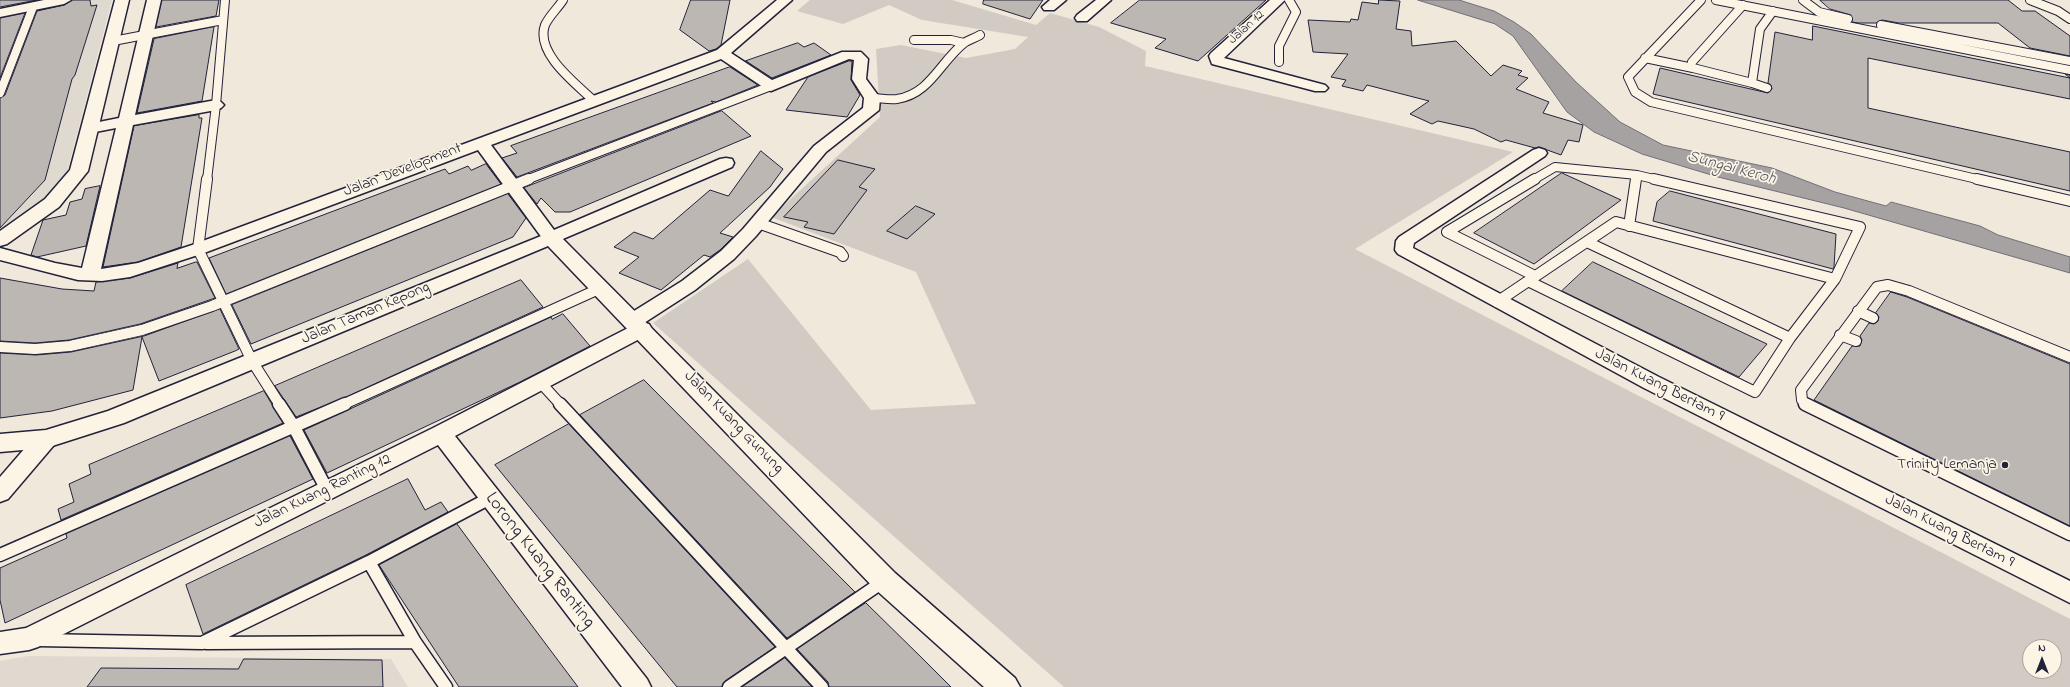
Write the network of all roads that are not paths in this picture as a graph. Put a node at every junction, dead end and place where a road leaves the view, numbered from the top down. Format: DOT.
graph roads {
  1 [pos="64,0"];
  2 [pos="122,0"];
  3 [pos="154,0"];
  4 [pos="226,0"];
  5 [pos="563,0"];
  6 [pos="785,0"];
  7 [pos="1104,0"];
  8 [pos="1278,0"];
  9 [pos="1289,0"];
  10 [pos="1701,0"];
  11 [pos="1716,0"];
  12 [pos="1803,0"];
  13 [pos="2030,0"];
  14 [pos="1743,5"];
  15 [pos="33,6"];
  16 [pos="1773,11"];
  17 [pos="0,13"];
  18 [pos="1082,18"];
  19 [pos="2070,19"];
  20 [pos="223,20"];
  21 [pos="146,35"];
  22 [pos="980,36"];
  23 [pos="914,40"];
  24 [pos="113,41"];
  25 [pos="964,43"];
  26 [pos="722,53"];
  27 [pos="1645,58"];
  28 [pos="2070,60"];
  29 [pos="1279,62"];
  30 [pos="1693,68"];
  31 [pos="2070,70"];
  32 [pos="1752,83"];
  33 [pos="771,86"];
  34 [pos="1320,88"];
  35 [pos="1767,88"];
  36 [pos="0,93"];
  37 [pos="872,98"];
  38 [pos="593,100"];
  39 [pos="216,105"];
  40 [pos="126,121"];
  41 [pos="90,128"];
  42 [pos="480,142"];
  43 [pos="1540,153"];
  44 [pos="726,162"];
  45 [pos="1637,175"];
  46 [pos="512,185"];
  47 [pos="2070,201"];
  48 [pos="758,223"];
  49 [pos="1629,226"];
  50 [pos="551,238"];
  51 [pos="0,240"];
  52 [pos="1587,242"];
  53 [pos="198,249"];
  54 [pos="0,254"];
  55 [pos="843,256"];
  56 [pos="90,275"];
  57 [pos="1532,279"];
  58 [pos="1835,279"];
  59 [pos="601,288"];
  60 [pos="224,302"];
  61 [pos="1497,302"];
  62 [pos="1858,311"];
  63 [pos="1873,318"];
  64 [pos="637,325"];
  65 [pos="1840,335"];
  66 [pos="1790,338"];
  67 [pos="1856,341"];
  68 [pos="0,347"];
  69 [pos="2070,357"];
  70 [pos="252,362"];
  71 [pos="540,382"];
  72 [pos="294,427"];
  73 [pos="441,434"];
  74 [pos="46,439"];
  75 [pos="0,443"];
  76 [pos="327,490"];
  77 [pos="0,492"];
  78 [pos="490,498"];
  79 [pos="2070,534"];
  80 [pos="0,555"];
  81 [pos="369,562"];
  82 [pos="885,581"];
  83 [pos="2070,593"];
  84 [pos="29,639"];
  85 [pos="415,642"];
  86 [pos="0,643"];
  87 [pos="202,643"];
  88 [pos="786,648"];
  89 [pos="446,687"];
  90 [pos="638,687"];
  91 [pos="729,687"];
  92 [pos="822,687"];
  93 [pos="1005,687"];
  1 -- 15 [label="street"];
  2 -- 24 [label="street"];
  3 -- 21 [label="street"];
  4 -- 20 [label="lane"];
  5 -- 38 [label="lane"];
  6 -- 26 [label="street, Jalan Development"];
  7 -- 18 [label="street"];
  8 -- 34 [label="street, Jalan 12"];
  9 -- 29 [label="lane"];
  10 -- 27 [label="lane"];
  11 -- 14 [label="lane"];
  12 -- 28 [label="lane"];
  13 -- 19 [label="lane"];
  14 -- 16 [label="lane"];
  14 -- 30 [label="lane"];
  15 -- 17 [label="street"];
  15 -- 36 [label="lane"];
  16 -- 31 [label="lane"];
  16 -- 32 [label="lane"];
  20 -- 21 [label="lane"];
  20 -- 39 [label="lane"];
  21 -- 24 [label="lane"];
  21 -- 40 [label="street"];
  22 -- 25 [label="lane"];
  23 -- 25 [label="lane"];
  24 -- 41 [label="street"];
  25 -- 37 [label="lane"];
  26 -- 33 [label="street"];
  26 -- 38 [label="street, Jalan Development"];
  27 -- 30 [label="lane"];
  27 -- 47 [label="lane"];
  30 -- 32 [label="lane"];
  32 -- 35 [label="lane"];
  33 -- 37 [label="street"];
  33 -- 46 [label="lane"];
  37 -- 48 [label="street, Jalan Kuang Ranting 12"];
  38 -- 42 [label="street, Jalan Development"];
  39 -- 40 [label="street"];
  39 -- 53 [label="lane"];
  40 -- 41 [label="street"];
  40 -- 56 [label="street"];
  41 -- 51 [label="street"];
  42 -- 46 [label="street, Jalan Kuang Gunung"];
  42 -- 53 [label="street, Jalan Development"];
  43 -- 61 [label="street, Jalan Kuang Bertam 9"];
  44 -- 50 [label="street, Jalan Taman Kepong"];
  45 -- 49 [label="lane"];
  45 -- 57 [label="lane"];
  45 -- 58 [label="lane"];
  46 -- 50 [label="street, Jalan Kuang Gunung"];
  46 -- 60 [label="lane"];
  48 -- 55 [label="lane"];
  48 -- 64 [label="street, Jalan Kuang Ranting 12"];
  49 -- 52 [label="lane"];
  49 -- 58 [label="lane"];
  50 -- 59 [label="street, Jalan Kuang Gunung"];
  50 -- 70 [label="street, Jalan Taman Kepong"];
  52 -- 57 [label="lane"];
  52 -- 66 [label="lane"];
  53 -- 56 [label="street, Jalan Development"];
  53 -- 60 [label="lane"];
  54 -- 56 [label="street, Jalan Development"];
  57 -- 61 [label="lane"];
  57 -- 66 [label="lane"];
  58 -- 66 [label="lane"];
  59 -- 64 [label="street, Jalan Kuang Gunung"];
  59 -- 72 [label="lane"];
  60 -- 68 [label="lane"];
  60 -- 70 [label="lane"];
  61 -- 83 [label="street, Jalan Kuang Bertam 9"];
  62 -- 63 [label="lane"];
  62 -- 65 [label="lane"];
  62 -- 69 [label="lane"];
  64 -- 71 [label="street, Jalan Kuang Ranting 12"];
  64 -- 82 [label="street, Jalan Kuang Gunung"];
  65 -- 67 [label="lane"];
  65 -- 79 [label="lane"];
  70 -- 72 [label="lane"];
  70 -- 74 [label="street, Jalan Taman Kepong"];
  71 -- 73 [label="street, Jalan Kuang Ranting 12"];
  71 -- 88 [label="lane"];
  72 -- 76 [label="lane"];
  72 -- 80 [label="lane"];
  73 -- 76 [label="street, Jalan Kuang Ranting 12"];
  73 -- 78 [label="street, Lorong Kuang Ranting"];
  74 -- 75 [label="street, Jalan Taman Kepong"];
  74 -- 77 [label="street"];
  76 -- 84 [label="street, Jalan Kuang Ranting 12"];
  78 -- 81 [label="lane"];
  78 -- 90 [label="street, Lorong Kuang Ranting"];
  81 -- 85 [label="lane"];
  81 -- 87 [label="lane"];
  82 -- 88 [label="lane"];
  82 -- 93 [label="street, Jalan Kuang Gunung"];
  84 -- 86 [label="street, Jalan Kuang Ranting 12"];
  84 -- 87 [label="lane"];
  85 -- 87 [label="lane"];
  85 -- 89 [label="lane"];
  88 -- 91 [label="lane"];
  88 -- 92 [label="lane"];
}
